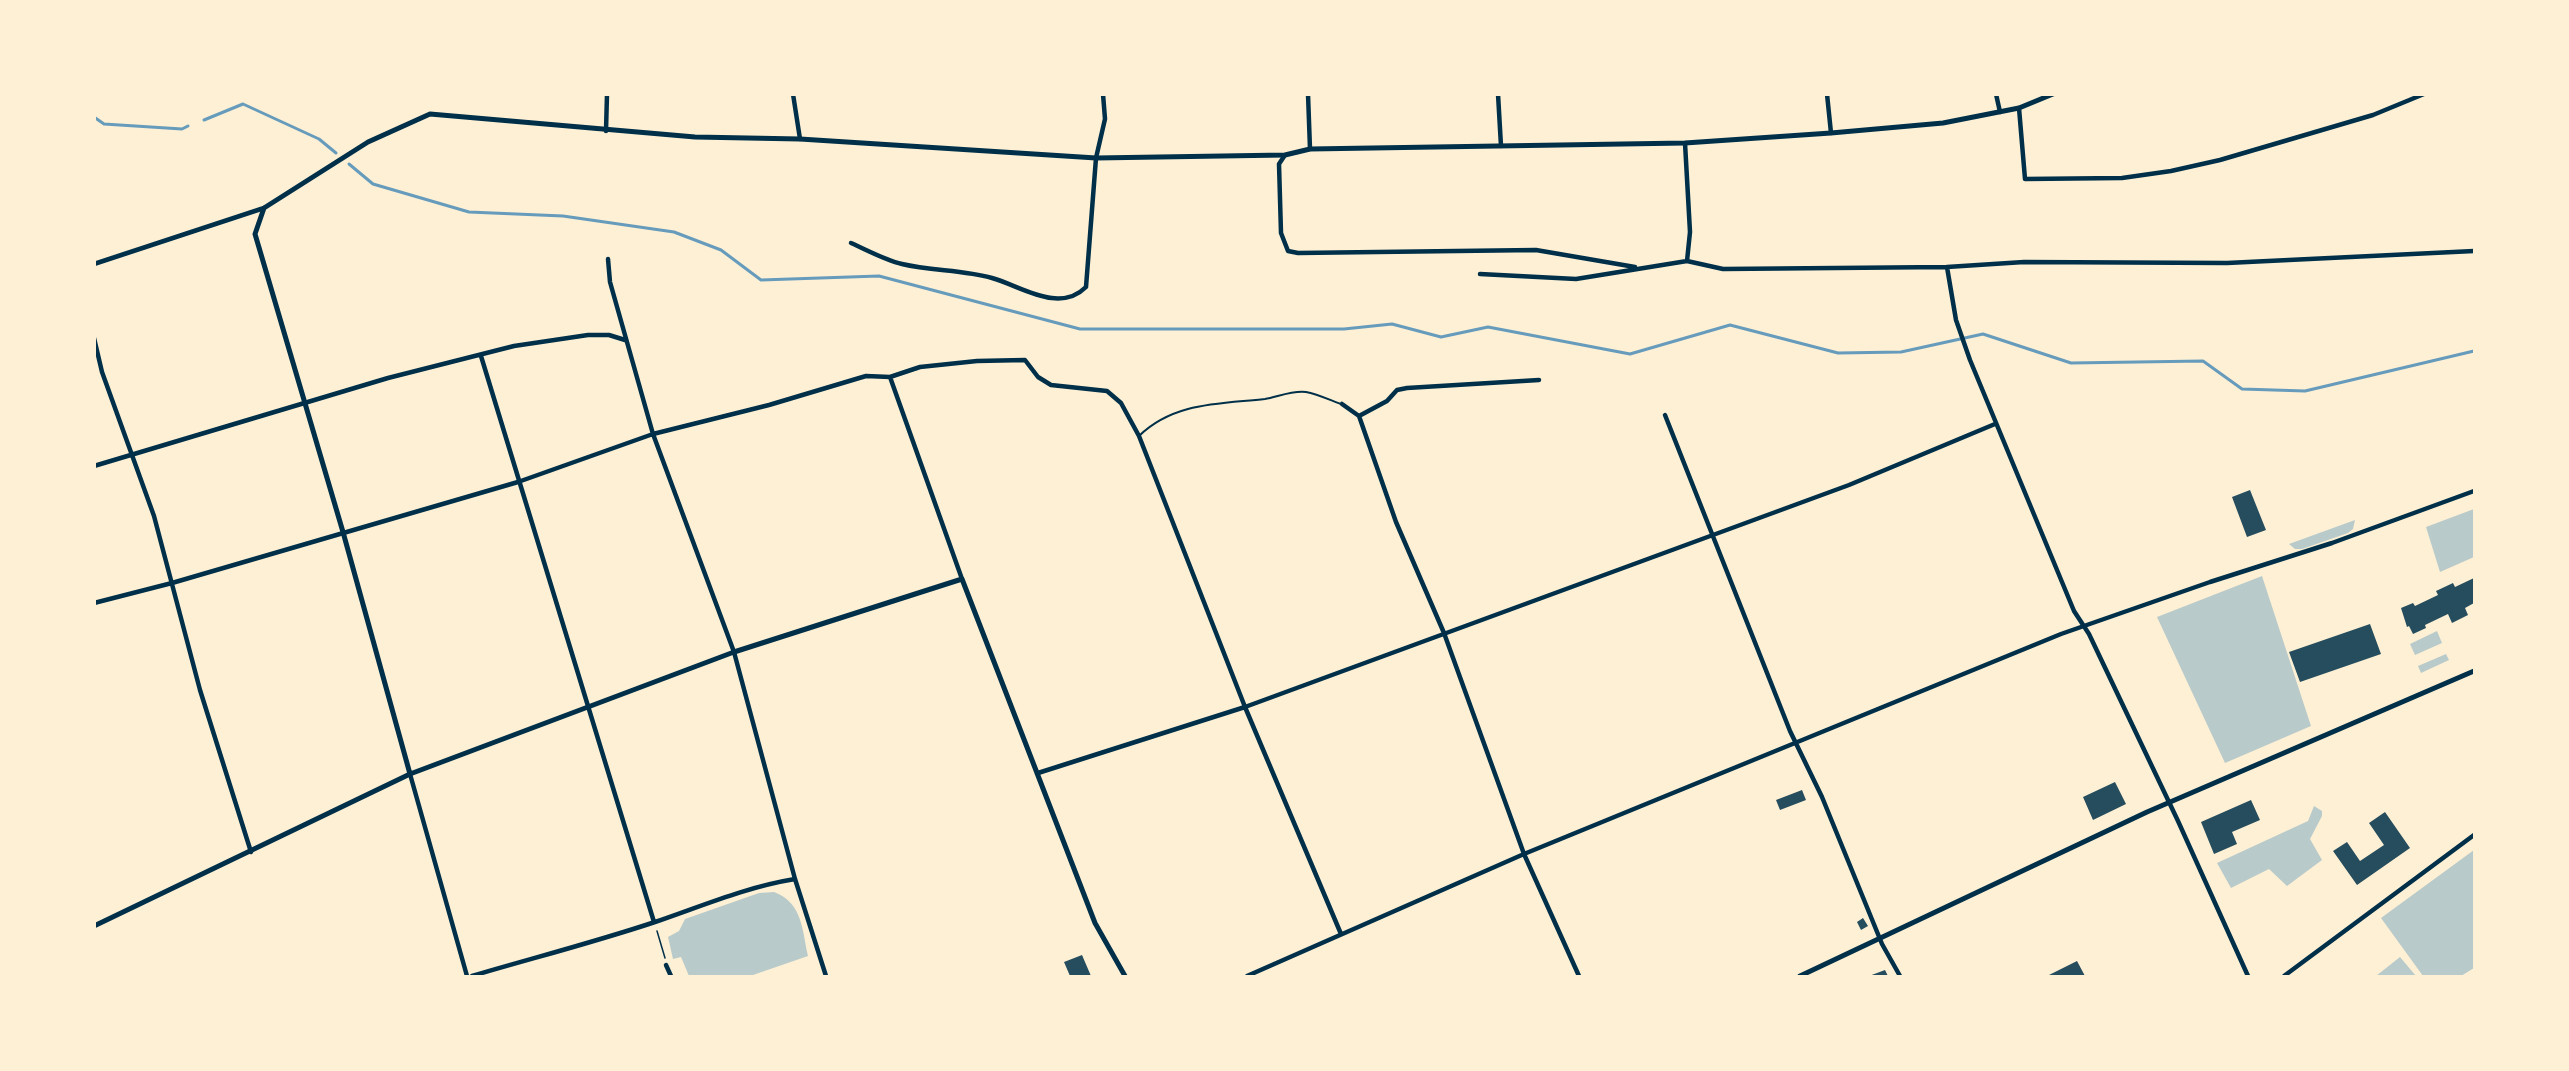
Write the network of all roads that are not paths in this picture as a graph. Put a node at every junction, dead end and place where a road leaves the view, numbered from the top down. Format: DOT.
graph roads {
  1 [pos="607,94"];
  2 [pos="793,94"];
  3 [pos="1103,94"];
  4 [pos="1308,94"];
  5 [pos="1498,94"];
  6 [pos="1827,94"];
  7 [pos="1996,94"];
  8 [pos="2053,94"];
  9 [pos="2424,94"];
  10 [pos="2019,108"];
  11 [pos="2000,111"];
  12 [pos="606,131"];
  13 [pos="1831,133"];
  14 [pos="800,139"];
  15 [pos="1684,143"];
  16 [pos="1501,146"];
  17 [pos="1310,149"];
  18 [pos="1285,155"];
  19 [pos="1096,158"];
  20 [pos="264,208"];
  21 [pos="851,243"];
  22 [pos="2475,251"];
  23 [pos="608,259"];
  24 [pos="1687,261"];
  25 [pos="94,264"];
  26 [pos="1947,267"];
  27 [pos="1641,268"];
  28 [pos="1480,274"];
  29 [pos="94,338"];
  30 [pos="625,340"];
  31 [pos="481,356"];
  32 [pos="890,377"];
  33 [pos="1539,380"];
  34 [pos="304,403"];
  35 [pos="1341,405"];
  36 [pos="1665,415"];
  37 [pos="1359,416"];
  38 [pos="1995,424"];
  39 [pos="653,434"];
  40 [pos="1139,436"];
  41 [pos="134,456"];
  42 [pos="94,466"];
  43 [pos="518,482"];
  44 [pos="2475,490"];
  45 [pos="343,532"];
  46 [pos="1714,536"];
  47 [pos="962,579"];
  48 [pos="172,583"];
  49 [pos="94,603"];
  50 [pos="2084,627"];
  51 [pos="1444,633"];
  52 [pos="734,652"];
  53 [pos="2475,671"];
  54 [pos="590,706"];
  55 [pos="1245,707"];
  56 [pos="1796,743"];
  57 [pos="1038,773"];
  58 [pos="410,774"];
  59 [pos="2168,803"];
  60 [pos="2475,835"];
  61 [pos="251,852"];
  62 [pos="1524,854"];
  63 [pos="795,879"];
  64 [pos="654,922"];
  65 [pos="94,926"];
  66 [pos="1341,934"];
  67 [pos="1881,940"];
  68 [pos="666,965"];
  69 [pos="467,976"];
  70 [pos="472,976"];
  71 [pos="671,976"];
  72 [pos="826,976"];
  73 [pos="1125,976"];
  74 [pos="1246,976"];
  75 [pos="1579,976"];
  76 [pos="1800,976"];
  77 [pos="1899,976"];
  78 [pos="2248,976"];
  79 [pos="2284,976"];
  1 -- 12 [label="street"];
  2 -- 14 [label="street"];
  3 -- 19 [label="street"];
  4 -- 17 [label="street"];
  5 -- 16 [label="street"];
  6 -- 13 [label="street"];
  7 -- 11 [label="street"];
  8 -- 10 [label="street"];
  9 -- 10 [label="street"];
  10 -- 11 [label="street"];
  11 -- 13 [label="street"];
  12 -- 14 [label="street"];
  12 -- 20 [label="street"];
  13 -- 15 [label="street"];
  14 -- 19 [label="street"];
  15 -- 16 [label="street"];
  15 -- 24 [label="street"];
  16 -- 17 [label="street"];
  17 -- 18 [label="street"];
  18 -- 19 [label="street"];
  18 -- 27 [label="street"];
  19 -- 21 [label="street"];
  20 -- 25 [label="street"];
  20 -- 34 [label="street"];
  22 -- 26 [label="street"];
  23 -- 30 [label="street"];
  24 -- 26 [label="street"];
  24 -- 27 [label="street"];
  26 -- 38 [label="street"];
  27 -- 28 [label="street"];
  29 -- 41 [label="street"];
  30 -- 31 [label="street"];
  30 -- 39 [label="street"];
  31 -- 34 [label="street"];
  31 -- 43 [label="street"];
  32 -- 39 [label="street"];
  32 -- 40 [label="street"];
  32 -- 47 [label="street"];
  33 -- 37 [label="street"];
  34 -- 41 [label="street"];
  34 -- 45 [label="street"];
  35 -- 37 [label="street"];
  35 -- 40 [label="lane"];
  36 -- 46 [label="street"];
  37 -- 51 [label="street"];
  38 -- 46 [label="street"];
  38 -- 50 [label="street"];
  39 -- 43 [label="street"];
  39 -- 52 [label="street"];
  40 -- 55 [label="street"];
  41 -- 42 [label="street"];
  41 -- 48 [label="street"];
  43 -- 45 [label="street"];
  43 -- 54 [label="street"];
  44 -- 50 [label="street"];
  45 -- 48 [label="street"];
  45 -- 58 [label="street"];
  46 -- 51 [label="street"];
  46 -- 56 [label="street"];
  47 -- 52 [label="street"];
  47 -- 57 [label="street"];
  48 -- 49 [label="street"];
  48 -- 61 [label="street"];
  50 -- 56 [label="street"];
  50 -- 59 [label="street"];
  51 -- 55 [label="street"];
  51 -- 62 [label="street"];
  52 -- 54 [label="street"];
  52 -- 63 [label="street"];
  53 -- 59 [label="street"];
  54 -- 58 [label="street"];
  54 -- 64 [label="street"];
  55 -- 57 [label="street"];
  55 -- 66 [label="street"];
  56 -- 62 [label="street"];
  56 -- 67 [label="street"];
  57 -- 73 [label="street"];
  58 -- 61 [label="street"];
  58 -- 69 [label="street"];
  59 -- 67 [label="street"];
  59 -- 78 [label="street"];
  60 -- 79 [label="street"];
  61 -- 65 [label="street"];
  62 -- 66 [label="street"];
  62 -- 75 [label="street"];
  63 -- 64 [label="street"];
  63 -- 72 [label="street"];
  64 -- 70 [label="street"];
  66 -- 74 [label="street"];
  67 -- 76 [label="street"];
  67 -- 77 [label="street"];
  68 -- 71 [label="street"];
}
